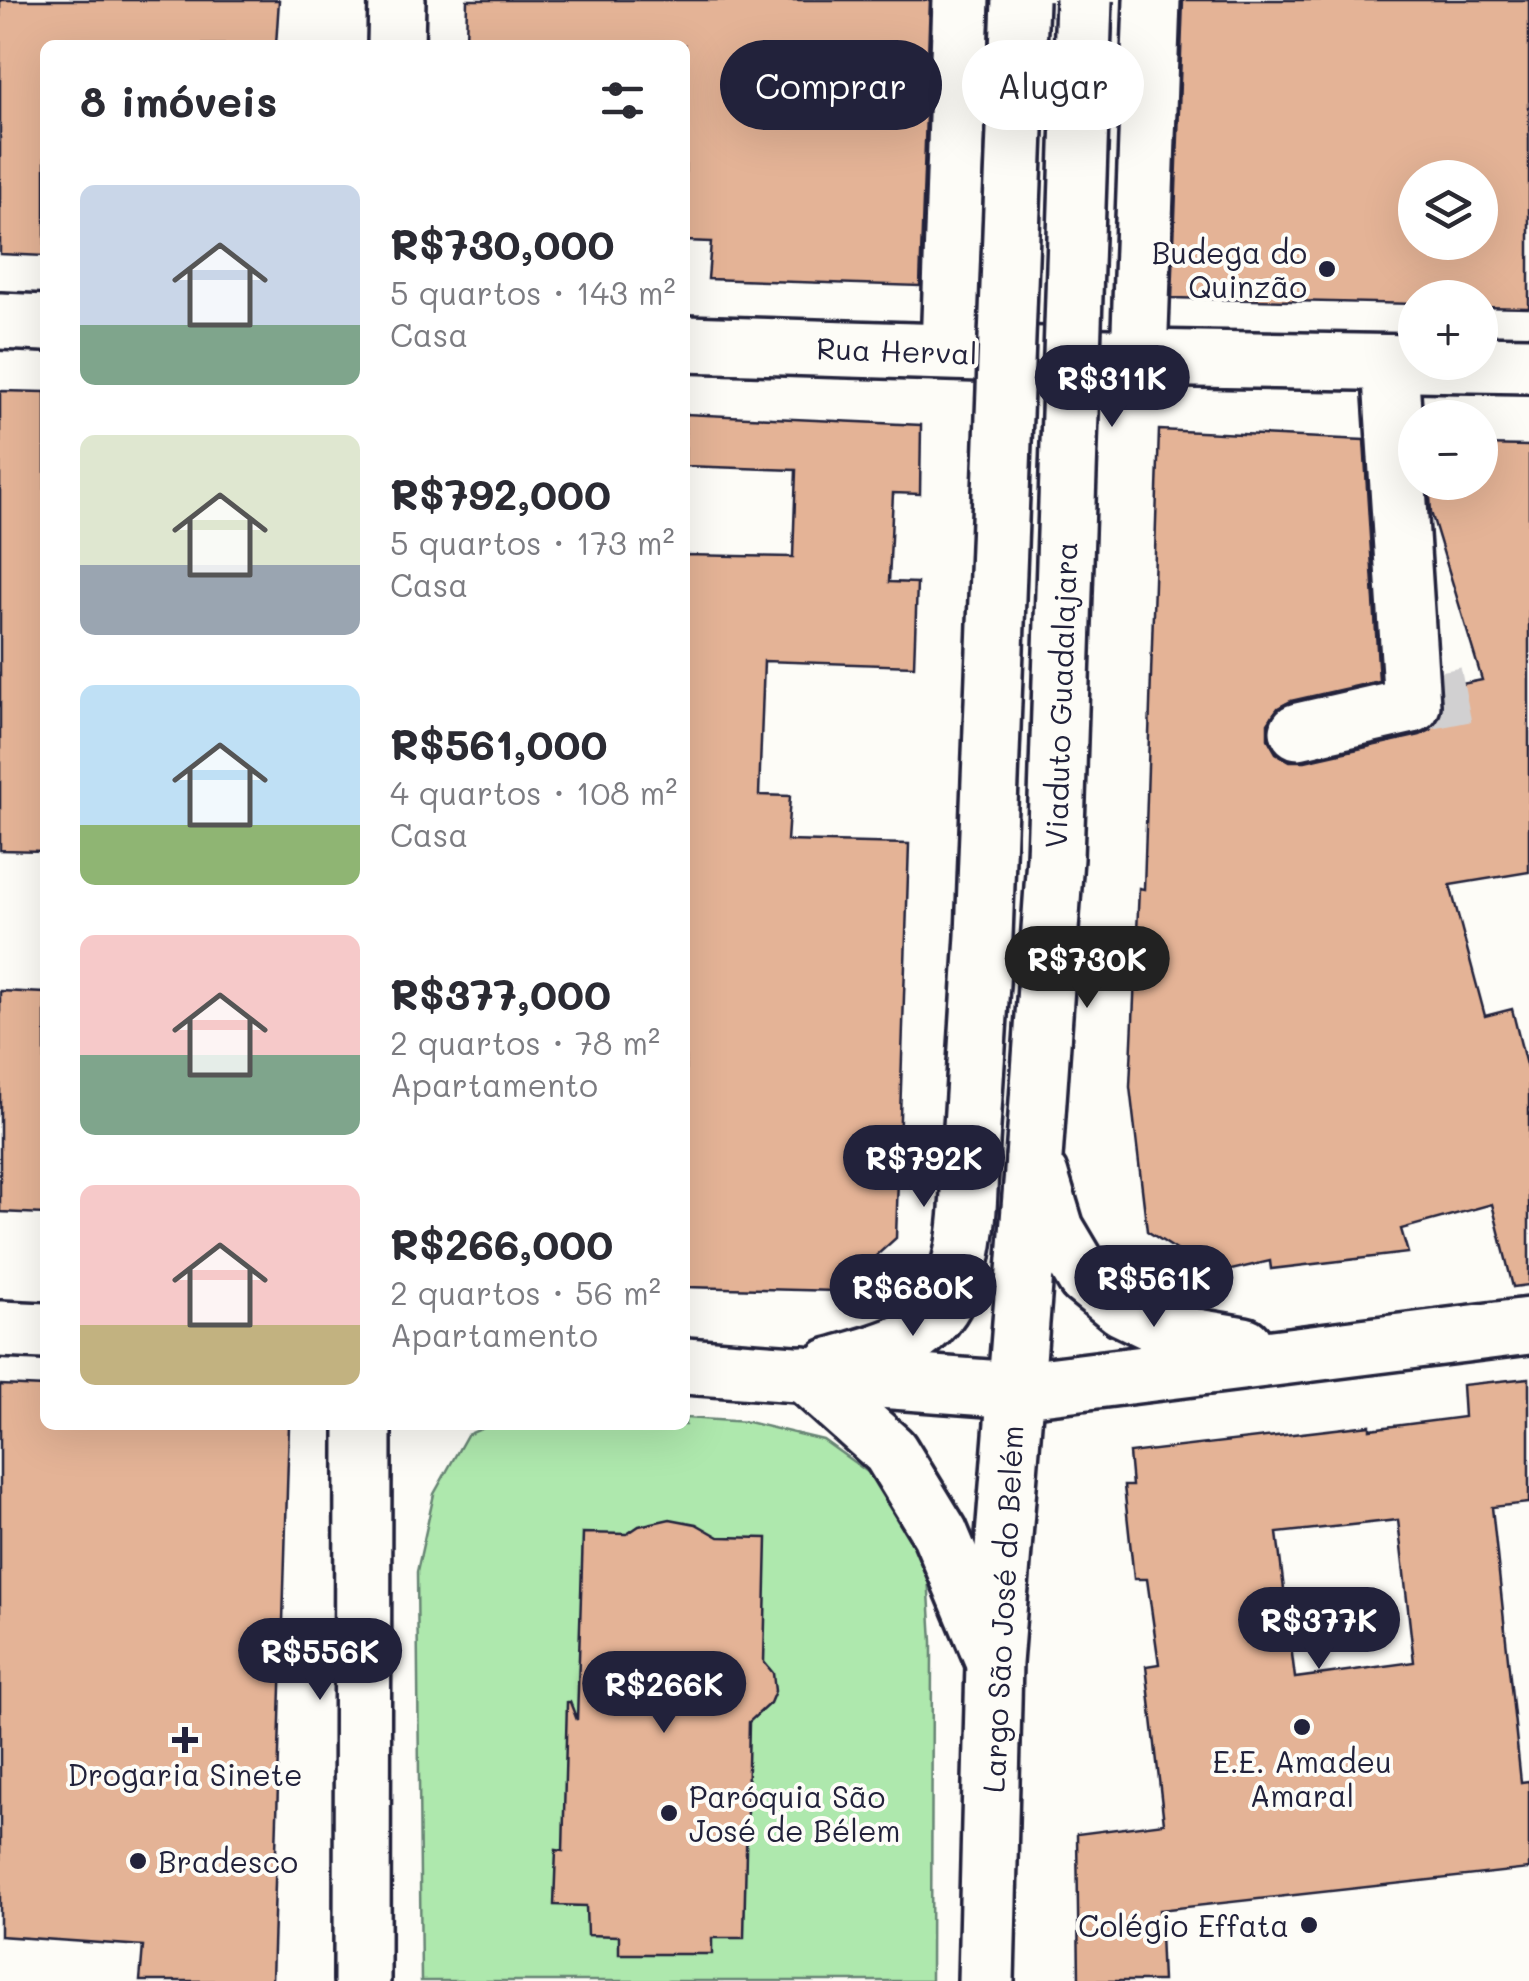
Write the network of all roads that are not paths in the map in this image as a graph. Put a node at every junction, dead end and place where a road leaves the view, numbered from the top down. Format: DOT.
graph roads {
  1 [pos="397,0"];
  2 [pos="961,0"];
  3 [pos="1020,0"];
  4 [pos="1084,0"];
  5 [pos="1152,0"];
  6 [pos="396,40"];
  7 [pos="0,321"];
  8 [pos="40,323"];
  9 [pos="690,344"];
  10 [pos="949,350"];
  11 [pos="1139,358"];
  12 [pos="1390,363"];
  13 [pos="1529,365"];
  14 [pos="1298,731"];
  15 [pos="1034,1158"];
  16 [pos="1529,1326"];
  17 [pos="0,1329"];
  18 [pos="40,1331"];
  19 [pos="1301,1354"];
  20 [pos="690,1366"];
  21 [pos="804,1374"];
  22 [pos="1016,1390"];
  23 [pos="363,1430"];
  24 [pos="994,1663"];
  25 [pos="362,1981"];
  26 [pos="986,1981"];
  1 -- 6 [label="main road"];
  2 -- 10 [label="main road"];
  3 -- 21 [label="main road, Largo São José do Belém, bridge"];
  4 -- 15 [label="main road, Viaduto Guadalajara, bridge"];
  5 -- 11 [label="main road"];
  7 -- 8 [label="main road"];
  9 -- 10 [label="main road, Rua Herval"];
  10 -- 11 [label="main road, Rua Herval"];
  11 -- 12 [label="main road, Rua Herval"];
  12 -- 13 [label="main road, Rua Herval"];
  12 -- 14 [label="main road"];
  15 -- 19 [label="main road"];
  15 -- 22 [label="main road, Viaduto Guadalajara"];
  16 -- 19 [label="main road"];
  17 -- 18 [label="main road"];
  19 -- 22 [label="main road"];
  20 -- 21 [label="main road, Largo São José do Belém"];
  21 -- 22 [label="main road, Largo São José do Belém"];
  21 -- 24 [label="main road"];
  22 -- 24 [label="main road, Largo São José do Belém"];
  23 -- 25 [label="main road"];
  24 -- 26 [label="main road, Largo São José do Belém"];
}
